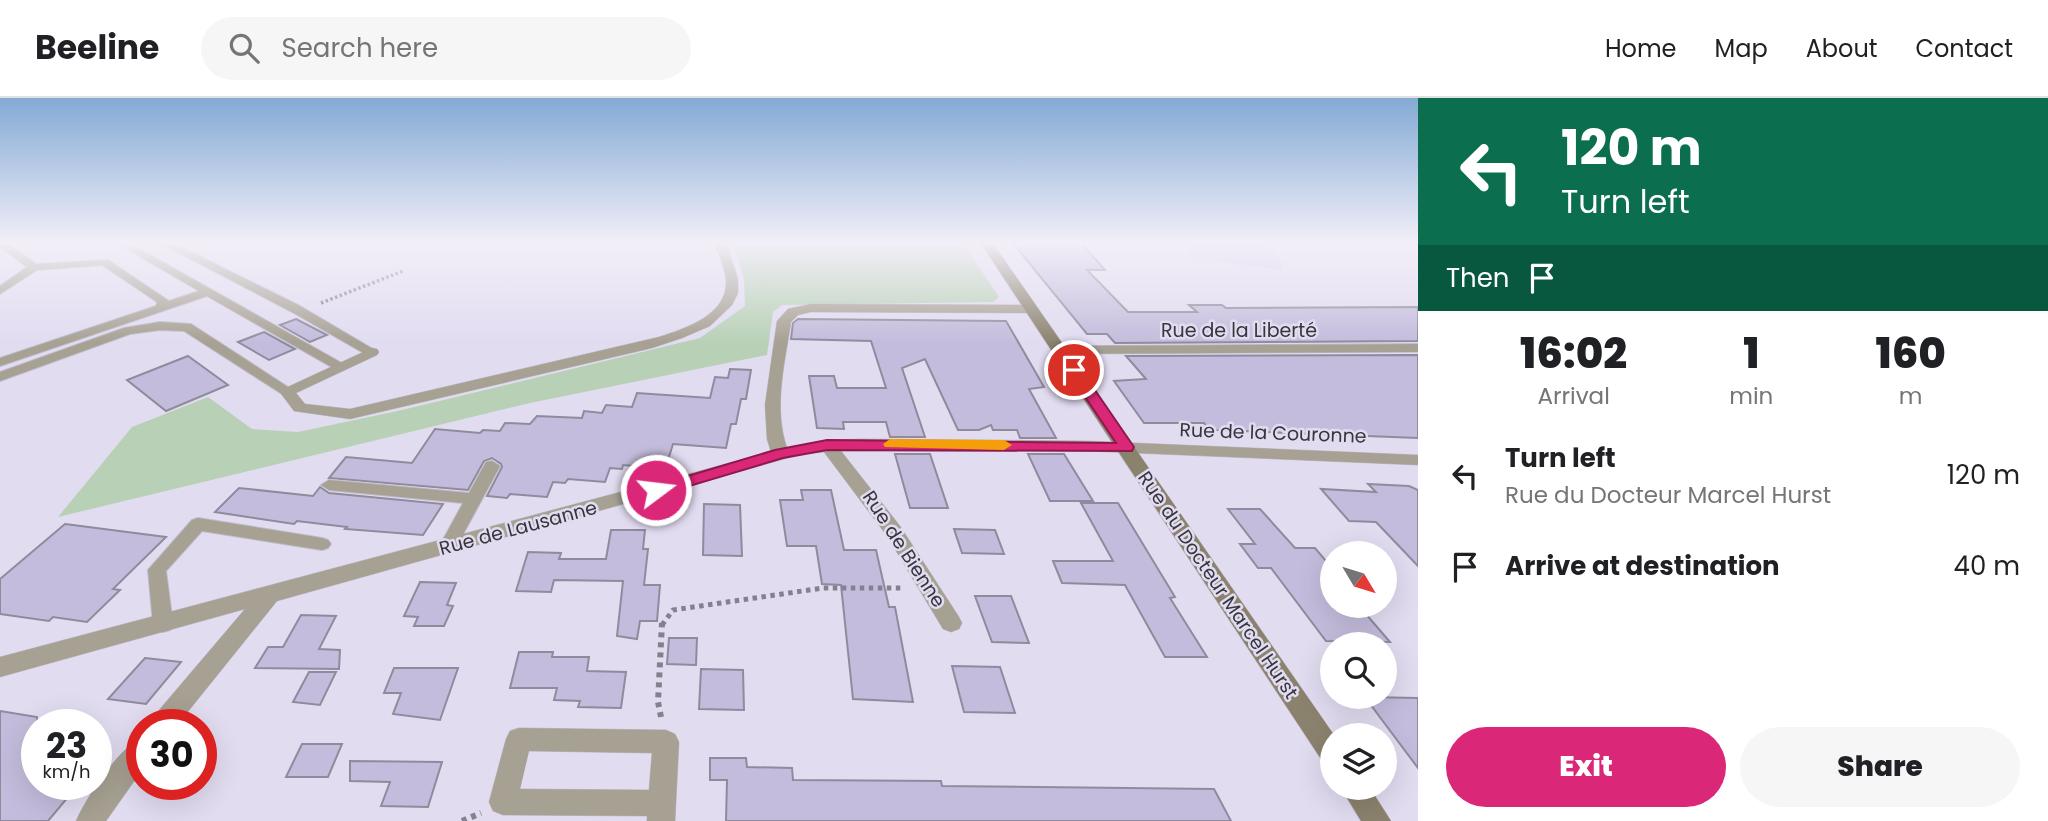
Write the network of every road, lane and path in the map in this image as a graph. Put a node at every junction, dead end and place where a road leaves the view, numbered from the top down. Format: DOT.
graph roads {
  1 [pos="22,276"];
  2 [pos="139,276"];
  3 [pos="167,276"];
  4 [pos="230,276"];
  5 [pos="391,276"];
  6 [pos="731,276"];
  7 [pos="1009,276"];
  8 [pos="0,291"];
  9 [pos="207,292"];
  10 [pos="268,295"];
  11 [pos="161,308"];
  12 [pos="235,308"];
  13 [pos="1032,309"];
  14 [pos="300,311"];
  15 [pos="187,327"];
  16 [pos="1418,348"];
  17 [pos="1060,350"];
  18 [pos="372,352"];
  19 [pos="26,353"];
  20 [pos="0,355"];
  21 [pos="0,362"];
  22 [pos="340,366"];
  23 [pos="0,377"];
  24 [pos="287,390"];
  25 [pos="827,445"];
  26 [pos="1127,447"];
  27 [pos="780,454"];
  28 [pos="1418,460"];
  29 [pos="492,466"];
  30 [pos="329,485"];
  31 [pos="474,499"];
  32 [pos="323,544"];
  33 [pos="448,547"];
  34 [pos="930,587"];
  35 [pos="271,593"];
  36 [pos="951,623"];
  37 [pos="163,624"];
  38 [pos="0,667"];
  39 [pos="175,709"];
  40 [pos="1320,736"];
  41 [pos="666,742"];
  42 [pos="126,769"];
  43 [pos="1362,800"];
  44 [pos="662,812"];
  45 [pos="90,821"];
  46 [pos="1377,821"];
  1 -- 8 [label="lane"];
  2 -- 11 [label="lane"];
  3 -- 9 [label="lane"];
  4 -- 10 [label="lane"];
  5 -- 14 [label="path"];
  6 -- 24 [label="street"];
  7 -- 13 [label="street, Rue du Docteur Marcel Hurst"];
  9 -- 11 [label="lane"];
  9 -- 12 [label="lane"];
  10 -- 12 [label="lane"];
  10 -- 14 [label="lane"];
  11 -- 15 [label="lane"];
  11 -- 19 [label="lane"];
  12 -- 22 [label="lane"];
  13 -- 17 [label="street, Rue du Docteur Marcel Hurst"];
  13 -- 27 [label="street"];
  14 -- 18 [label="lane"];
  15 -- 23 [label="lane"];
  15 -- 24 [label="lane"];
  16 -- 17 [label="street, Rue de la Liberté"];
  17 -- 26 [label="street, Rue du Docteur Marcel Hurst"];
  18 -- 22 [label="street"];
  19 -- 20 [label="lane"];
  19 -- 21 [label="lane"];
  22 -- 24 [label="street"];
  25 -- 26 [label="street, Rue de Lausanne"];
  25 -- 27 [label="street, Rue de Lausanne"];
  25 -- 34 [label="street, Rue de Bienne"];
  26 -- 28 [label="street, Rue de la Couronne"];
  26 -- 40 [label="street, Rue du Docteur Marcel Hurst"];
  27 -- 33 [label="street, Rue de Lausanne"];
  29 -- 31 [label="lane"];
  30 -- 31 [label="lane"];
  31 -- 33 [label="lane"];
  32 -- 37 [label="lane"];
  33 -- 35 [label="street, Rue de Lausanne"];
  34 -- 36 [label="street, Rue de Bienne"];
  34 -- 41 [label="path"];
  35 -- 37 [label="street, Rue de Lausanne"];
  35 -- 39 [label="street"];
  37 -- 38 [label="street, Rue de Lausanne"];
  41 -- 44 [label="street"];
  41 -- 44 [label="street"];
  42 -- 45 [label="street"];
  43 -- 46 [label="street"];
}
